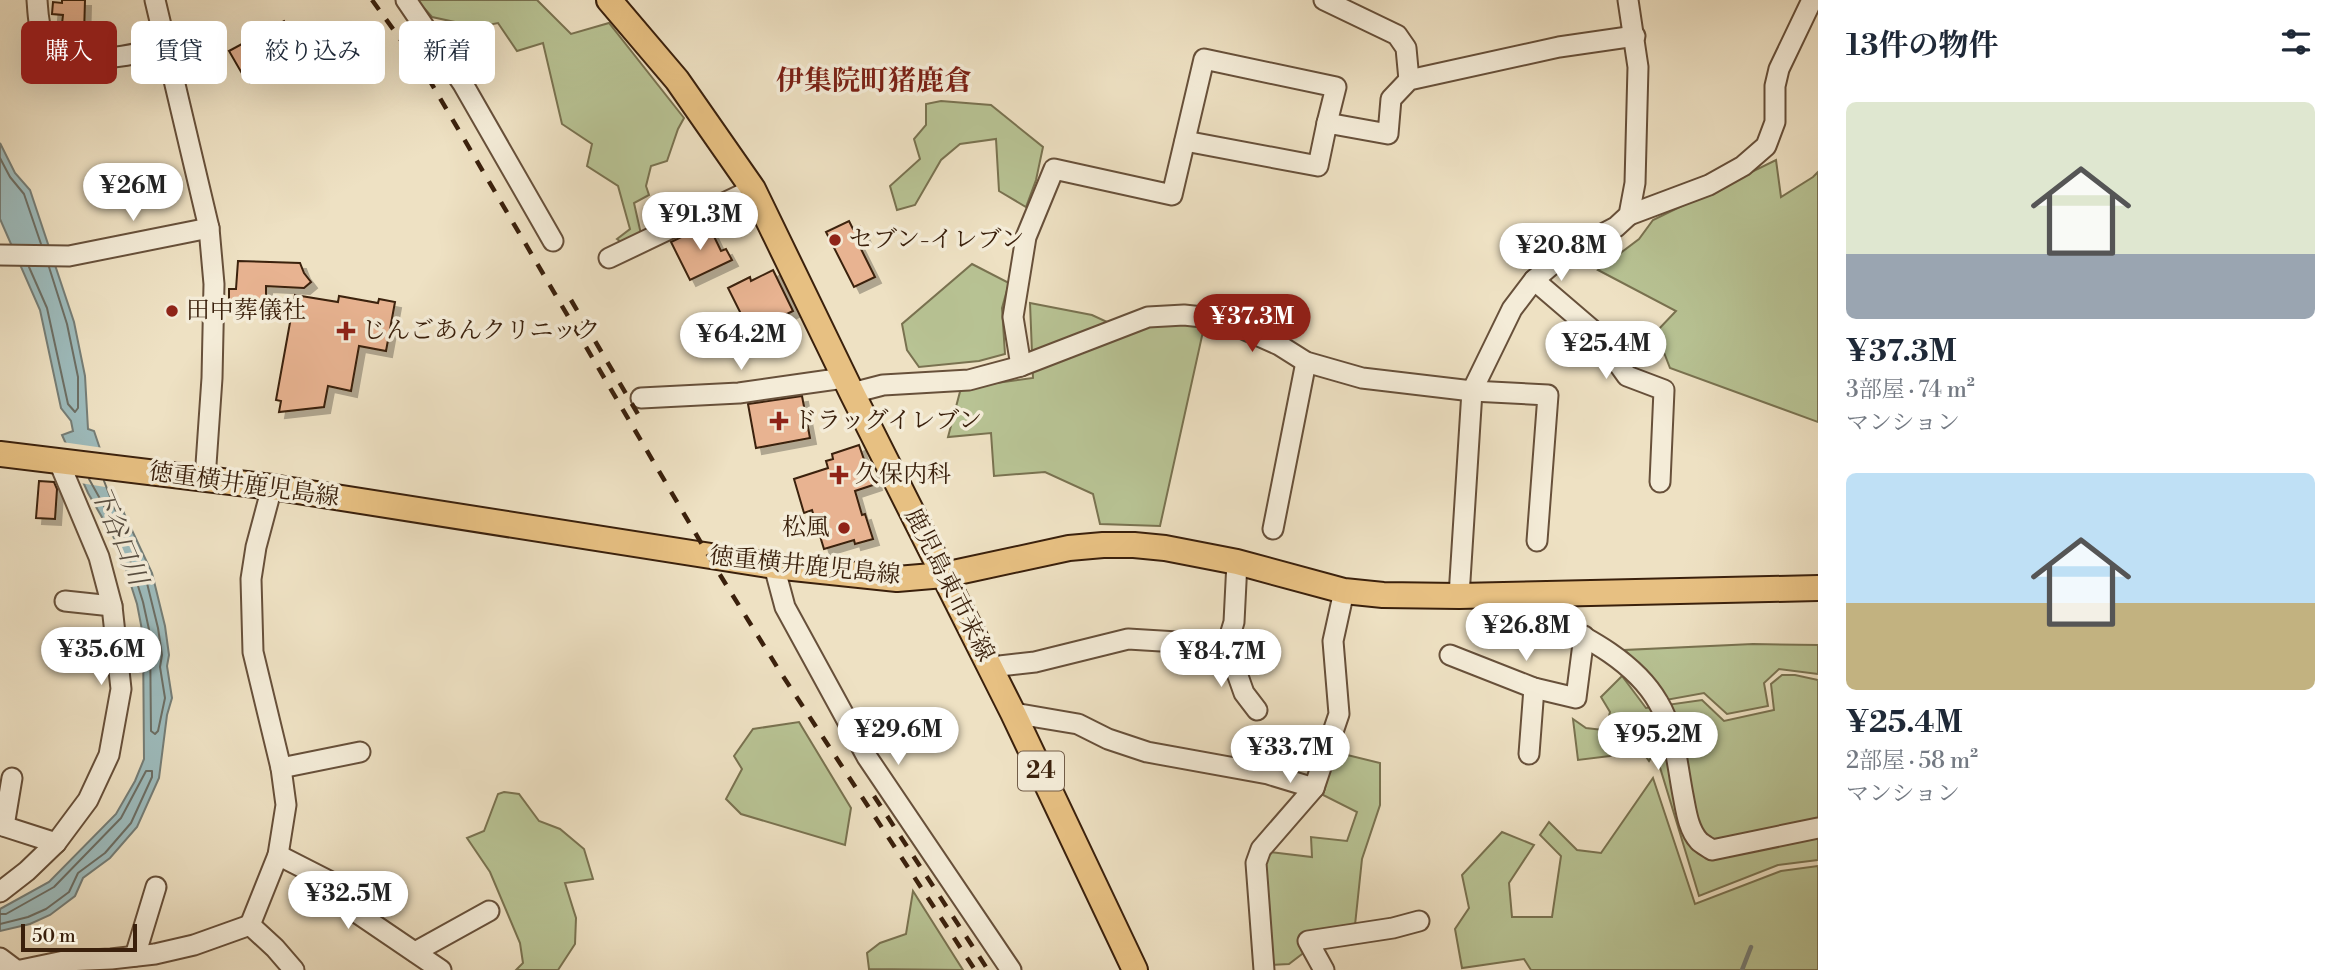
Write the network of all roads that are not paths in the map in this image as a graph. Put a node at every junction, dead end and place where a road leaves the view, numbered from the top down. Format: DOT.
graph roads {
  1 [pos="37,0"];
  2 [pos="155,0"];
  3 [pos="406,0"];
  4 [pos="609,0"];
  5 [pos="1324,0"];
  6 [pos="1628,0"];
  7 [pos="1812,0"];
  8 [pos="160,21"];
  9 [pos="1635,36"];
  10 [pos="131,54"];
  11 [pos="1409,80"];
  12 [pos="175,84"];
  13 [pos="1327,123"];
  14 [pos="1185,141"];
  15 [pos="752,190"];
  16 [pos="1629,215"];
  17 [pos="208,229"];
  18 [pos="553,241"];
  19 [pos="2,255"];
  20 [pos="609,258"];
  21 [pos="1534,281"];
  22 [pos="1306,362"];
  23 [pos="1021,366"];
  24 [pos="848,386"];
  25 [pos="1472,391"];
  26 [pos="641,398"];
  27 [pos="0,454"];
  28 [pos="63,463"];
  29 [pos="205,479"];
  30 [pos="1660,482"];
  31 [pos="272,487"];
  32 [pos="1273,529"];
  33 [pos="1537,541"];
  34 [pos="1237,562"];
  35 [pos="774,566"];
  36 [pos="944,575"];
  37 [pos="1818,588"];
  38 [pos="1344,591"];
  39 [pos="1540,594"];
  40 [pos="1459,596"];
  41 [pos="65,601"];
  42 [pos="112,606"];
  43 [pos="1584,636"];
  44 [pos="1227,645"];
  45 [pos="1450,655"];
  46 [pos="991,667"];
  47 [pos="1534,688"];
  48 [pos="1257,710"];
  49 [pos="1013,713"];
  50 [pos="360,752"];
  51 [pos="1529,754"];
  52 [pos="281,768"];
  53 [pos="12,778"];
  54 [pos="1314,788"];
  55 [pos="2,825"];
  56 [pos="1818,828"];
  57 [pos="56,842"];
  58 [pos="278,855"];
  59 [pos="156,887"];
  60 [pos="0,891"];
  61 [pos="489,911"];
  62 [pos="1419,921"];
  63 [pos="250,925"];
  64 [pos="415,952"];
  65 [pos="135,956"];
  66 [pos="0,958"];
  67 [pos="288,968"];
  68 [pos="16,970"];
  69 [pos="441,970"];
  70 [pos="1011,970"];
  71 [pos="1135,970"];
  72 [pos="1264,970"];
  73 [pos="1324,970"];
  1 -- 10 [label="street"];
  2 -- 8 [label="street"];
  3 -- 18 [label="street"];
  4 -- 15 [label="main road, 鹿児島東市来線 / 24"];
  5 -- 11 [label="street"];
  6 -- 9 [label="street"];
  7 -- 16 [label="street"];
  9 -- 11 [label="street"];
  9 -- 16 [label="street"];
  11 -- 13 [label="street"];
  12 -- 17 [label="street"];
  13 -- 14 [label="street"];
  13 -- 14 [label="street"];
  14 -- 23 [label="street"];
  15 -- 20 [label="street"];
  15 -- 24 [label="main road, 鹿児島東市来線 / 24"];
  16 -- 21 [label="street"];
  17 -- 19 [label="street"];
  17 -- 29 [label="street"];
  21 -- 25 [label="street"];
  21 -- 30 [label="street"];
  22 -- 23 [label="street"];
  22 -- 25 [label="street"];
  22 -- 32 [label="street"];
  23 -- 24 [label="street"];
  24 -- 26 [label="street"];
  24 -- 36 [label="main road, 鹿児島東市来線 / 24"];
  25 -- 33 [label="street"];
  25 -- 40 [label="street"];
  27 -- 28 [label="main road, 徳重横井鹿児島線"];
  28 -- 29 [label="main road, 徳重横井鹿児島線"];
  28 -- 42 [label="street"];
  29 -- 31 [label="main road, 徳重横井鹿児島線"];
  31 -- 35 [label="main road, 徳重横井鹿児島線"];
  31 -- 52 [label="street"];
  34 -- 36 [label="main road, 徳重横井鹿児島線"];
  34 -- 38 [label="main road, 徳重横井鹿児島線"];
  34 -- 44 [label="street"];
  35 -- 36 [label="main road, 徳重横井鹿児島線"];
  35 -- 70 [label="street"];
  36 -- 46 [label="main road, 鹿児島東市来線 / 24"];
  37 -- 39 [label="main road, 徳重横井鹿児島線"];
  38 -- 40 [label="main road, 徳重横井鹿児島線"];
  38 -- 54 [label="street"];
  39 -- 40 [label="main road, 徳重横井鹿児島線"];
  39 -- 43 [label="street"];
  41 -- 42 [label="street"];
  42 -- 57 [label="street"];
  43 -- 47 [label="street"];
  43 -- 56 [label="street"];
  44 -- 46 [label="street"];
  44 -- 48 [label="street"];
  45 -- 47 [label="street"];
  46 -- 49 [label="main road, 鹿児島東市来線 / 24"];
  47 -- 51 [label="street"];
  49 -- 54 [label="street"];
  49 -- 71 [label="main road, 鹿児島東市来線 / 24"];
  50 -- 52 [label="street"];
  52 -- 58 [label="street"];
  53 -- 55 [label="street"];
  54 -- 72 [label="street"];
  55 -- 57 [label="street"];
  57 -- 60 [label="street"];
  58 -- 63 [label="street"];
  58 -- 64 [label="street"];
  59 -- 65 [label="street"];
  61 -- 64 [label="street"];
  62 -- 73 [label="street"];
  63 -- 65 [label="street"];
  63 -- 67 [label="street"];
  64 -- 69 [label="street"];
  65 -- 68 [label="street"];
  66 -- 68 [label="street"];
}
